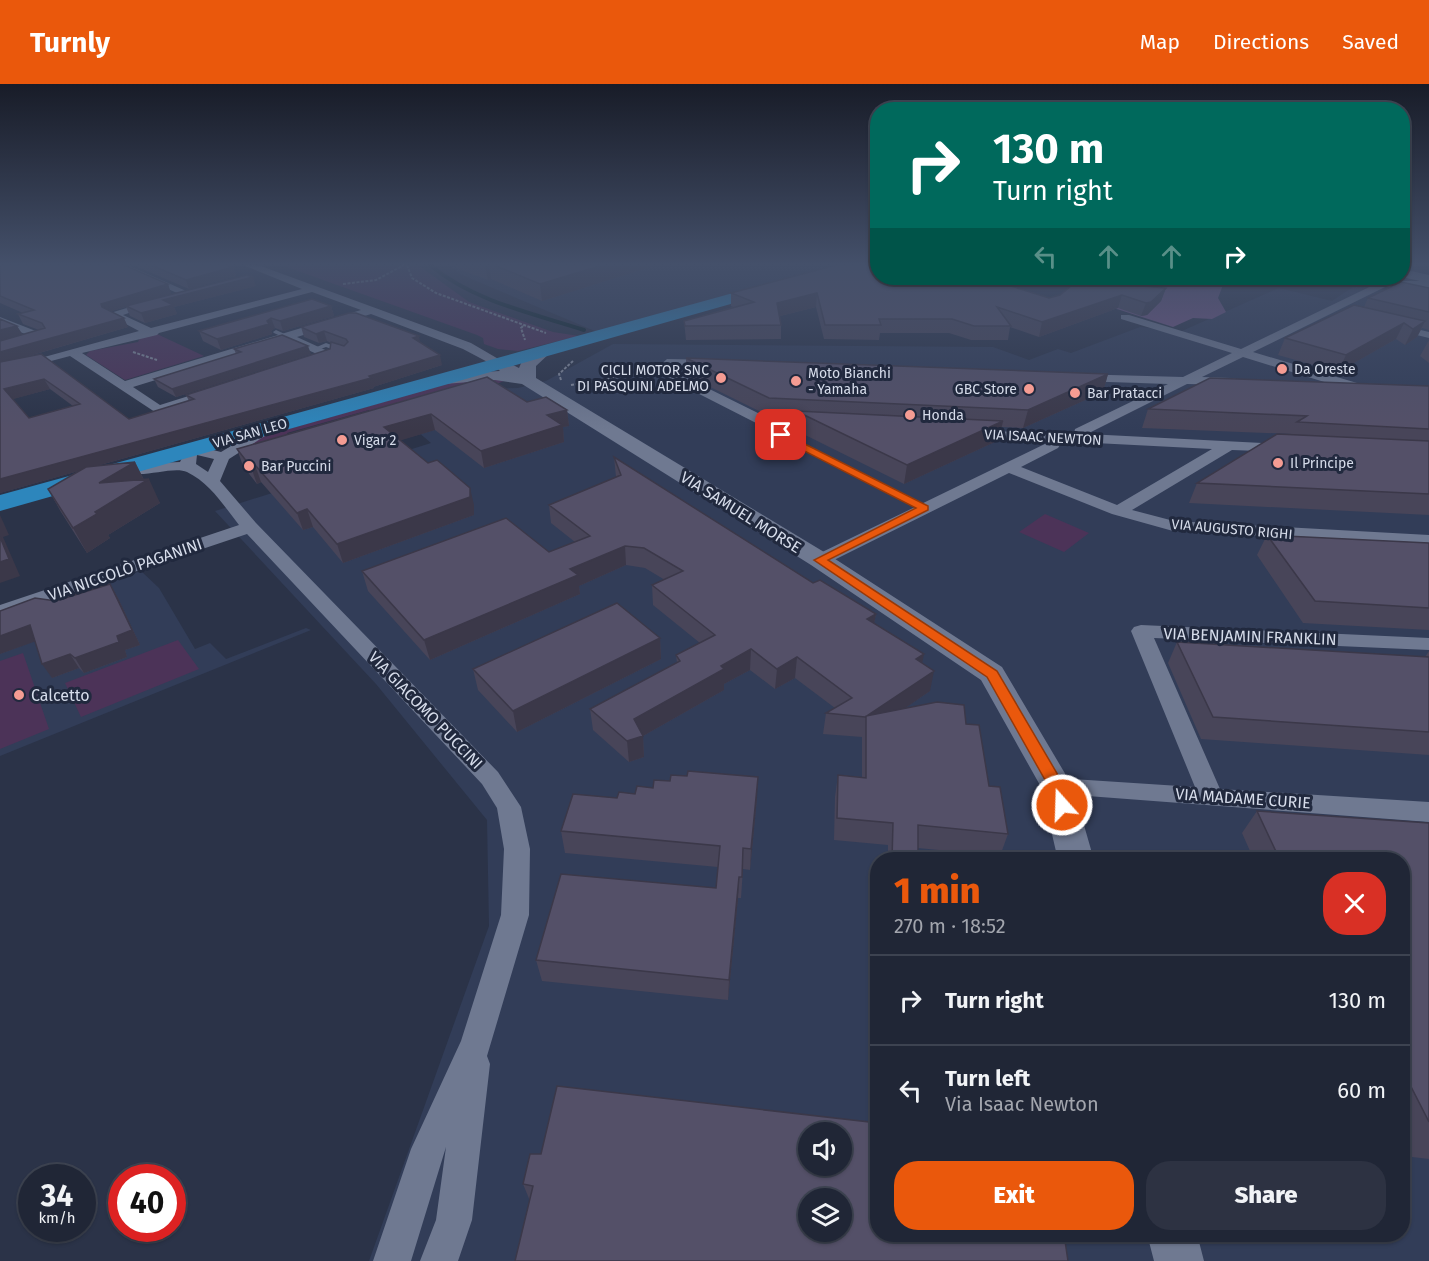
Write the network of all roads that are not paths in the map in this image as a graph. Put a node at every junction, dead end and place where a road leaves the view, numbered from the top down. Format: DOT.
graph roads {
  1 [pos="125,320"];
  2 [pos="201,320"];
  3 [pos="333,320"];
  4 [pos="395,320"];
  5 [pos="658,320"];
  6 [pos="1135,320"];
  7 [pos="1305,320"];
  8 [pos="2,322"];
  9 [pos="1383,324"];
  10 [pos="153,333"];
  11 [pos="281,334"];
  12 [pos="1429,335"];
  13 [pos="547,343"];
  14 [pos="0,347"];
  15 [pos="315,349"];
  16 [pos="475,351"];
  17 [pos="346,352"];
  18 [pos="1239,352"];
  19 [pos="74,353"];
  20 [pos="501,364"];
  21 [pos="726,364"];
  22 [pos="296,365"];
  23 [pos="6,369"];
  24 [pos="1061,376"];
  25 [pos="444,379"];
  26 [pos="1180,381"];
  27 [pos="1249,383"];
  28 [pos="1295,384"];
  29 [pos="535,385"];
  30 [pos="123,386"];
  31 [pos="231,386"];
  32 [pos="836,426"];
  33 [pos="266,429"];
  34 [pos="954,432"];
  35 [pos="1080,432"];
  36 [pos="781,435"];
  37 [pos="1167,443"];
  38 [pos="1053,445"];
  39 [pos="1228,446"];
  40 [pos="1299,449"];
  41 [pos="223,457"];
  42 [pos="190,458"];
  43 [pos="1194,466"];
  44 [pos="1008,467"];
  45 [pos="212,481"];
  46 [pos="0,503"];
  47 [pos="924,508"];
  48 [pos="1118,511"];
  49 [pos="250,527"];
  50 [pos="1429,540"];
  51 [pos="819,560"];
  52 [pos="0,611"];
  53 [pos="1429,644"];
  54 [pos="1057,787"];
  55 [pos="1211,795"];
  56 [pos="1429,812"];
  57 [pos="1074,852"];
  58 [pos="476,1044"];
  59 [pos="1174,1242"];
  60 [pos="392,1261"];
  61 [pos="439,1261"];
  62 [pos="1179,1261"];
  1 -- 10 [label="street"];
  2 -- 10 [label="street"];
  3 -- 11 [label="street"];
  4 -- 16 [label="street"];
  5 -- 13 [label="main road, VIA SAN LEO"];
  6 -- 18 [label="street"];
  7 -- 18 [label="street"];
  8 -- 14 [label="street"];
  9 -- 12 [label="street"];
  10 -- 19 [label="street"];
  11 -- 15 [label="street"];
  11 -- 30 [label="street"];
  13 -- 16 [label="street"];
  13 -- 20 [label="main road, VIA SAN LEO"];
  13 -- 29 [label="street"];
  15 -- 17 [label="lane"];
  15 -- 22 [label="street"];
  16 -- 20 [label="street"];
  16 -- 25 [label="street"];
  18 -- 26 [label="street"];
  18 -- 28 [label="street"];
  19 -- 23 [label="street"];
  19 -- 30 [label="street"];
  20 -- 25 [label="main road, VIA SAN LEO"];
  20 -- 29 [label="street, VIA SAMUEL MORSE"];
  21 -- 32 [label="street"];
  24 -- 26 [label="street"];
  25 -- 29 [label="street, VIA SAMUEL MORSE"];
  25 -- 33 [label="main road, VIA SAN LEO"];
  26 -- 27 [label="street"];
  26 -- 35 [label="street"];
  29 -- 51 [label="street, VIA SAMUEL MORSE"];
  30 -- 31 [label="street"];
  33 -- 41 [label="street"];
  33 -- 42 [label="main road, VIA SAN LEO"];
  34 -- 37 [label="street, VIA ISAAC NEWTON"];
  36 -- 47 [label="lane"];
  37 -- 39 [label="street, VIA ISAAC NEWTON"];
  37 -- 43 [label="street"];
  38 -- 44 [label="street"];
  39 -- 40 [label="street, VIA ISAAC NEWTON"];
  39 -- 43 [label="street"];
  41 -- 42 [label="street"];
  41 -- 45 [label="street"];
  42 -- 45 [label="street, VIA GIACOMO PUCCINI"];
  42 -- 46 [label="main road, VIA SAN LEO"];
  43 -- 48 [label="street"];
  44 -- 47 [label="street"];
  44 -- 48 [label="street, VIA AUGUSTO RIGHI"];
  45 -- 49 [label="street, VIA GIACOMO PUCCINI"];
  47 -- 51 [label="street"];
  48 -- 50 [label="street, VIA AUGUSTO RIGHI"];
  49 -- 52 [label="street, VIA NICCOLÒ PAGANINI"];
  49 -- 58 [label="street, VIA GIACOMO PUCCINI"];
  51 -- 54 [label="street, VIA SAMUEL MORSE"];
  53 -- 55 [label="street, VIA BENJAMIN FRANKLIN"];
  54 -- 55 [label="street, VIA MADAME CURIE"];
  54 -- 57 [label="street, VIA SAMUEL MORSE"];
  55 -- 56 [label="street, VIA MADAME CURIE"];
  58 -- 60 [label="street, VIA GIACOMO PUCCINI"];
  58 -- 61 [label="street, VIA GIACOMO PUCCINI"];
  59 -- 62 [label="street"];
}
